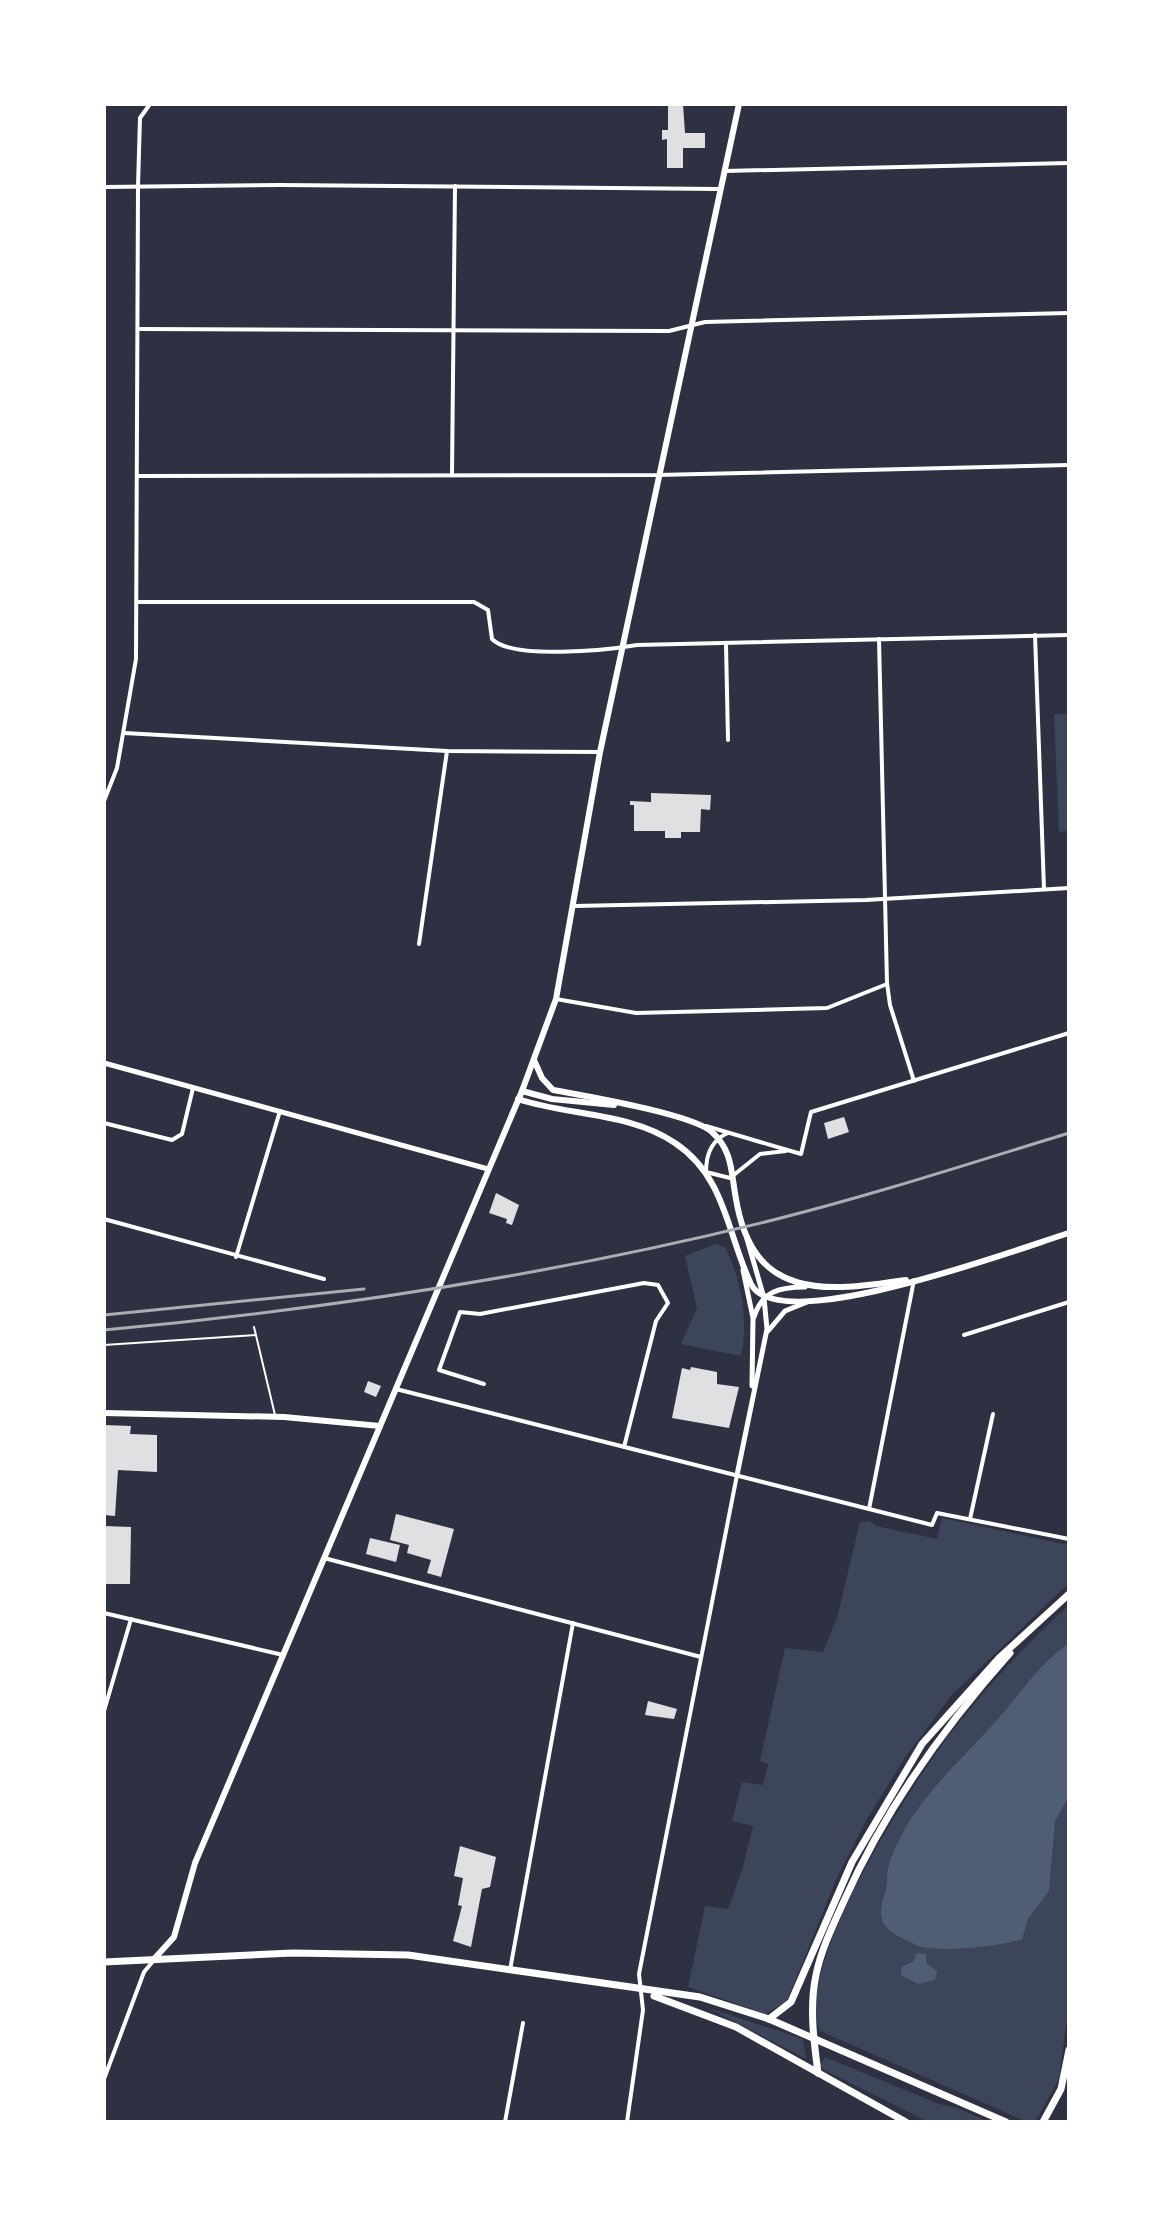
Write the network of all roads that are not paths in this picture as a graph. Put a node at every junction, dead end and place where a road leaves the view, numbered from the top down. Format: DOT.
graph roads {
  1 [pos="150,104"];
  2 [pos="739,104"];
  3 [pos="1069,163"];
  4 [pos="723,171"];
  5 [pos="138,186"];
  6 [pos="455,186"];
  7 [pos="104,187"];
  8 [pos="718,189"];
  9 [pos="1069,313"];
  10 [pos="689,325"];
  11 [pos="140,329"];
  12 [pos="452,329"];
  13 [pos="1069,465"];
  14 [pos="452,474"];
  15 [pos="658,475"];
  16 [pos="139,476"];
  17 [pos="137,602"];
  18 [pos="1035,635"];
  19 [pos="1069,635"];
  20 [pos="879,639"];
  21 [pos="726,644"];
  22 [pos="625,647"];
  23 [pos="124,733"];
  24 [pos="728,740"];
  25 [pos="447,751"];
  26 [pos="600,752"];
  27 [pos="104,801"];
  28 [pos="1069,888"];
  29 [pos="1044,889"];
  30 [pos="884,897"];
  31 [pos="574,906"];
  32 [pos="419,944"];
  33 [pos="887,983"];
  34 [pos="556,999"];
  35 [pos="1069,1033"];
  36 [pos="534,1060"];
  37 [pos="104,1063"];
  38 [pos="914,1081"];
  39 [pos="193,1087"];
  40 [pos="522,1091"];
  41 [pos="518,1099"];
  42 [pos="622,1105"];
  43 [pos="280,1111"];
  44 [pos="104,1123"];
  45 [pos="703,1125"];
  46 [pos="728,1133"];
  47 [pos="718,1138"];
  48 [pos="786,1151"];
  49 [pos="488,1169"];
  50 [pos="706,1172"];
  51 [pos="734,1176"];
  52 [pos="104,1219"];
  53 [pos="1069,1233"];
  54 [pos="747,1239"];
  55 [pos="236,1257"];
  56 [pos="741,1261"];
  57 [pos="324,1279"];
  58 [pos="914,1279"];
  59 [pos="805,1287"];
  60 [pos="764,1298"];
  61 [pos="808,1302"];
  62 [pos="1069,1302"];
  63 [pos="753,1318"];
  64 [pos="254,1327"];
  65 [pos="256,1335"];
  66 [pos="964,1335"];
  67 [pos="766,1336"];
  68 [pos="104,1345"];
  69 [pos="484,1384"];
  70 [pos="396,1389"];
  71 [pos="751,1400"];
  72 [pos="104,1413"];
  73 [pos="993,1414"];
  74 [pos="276,1417"];
  75 [pos="380,1426"];
  76 [pos="624,1447"];
  77 [pos="737,1475"];
  78 [pos="869,1509"];
  79 [pos="970,1519"];
  80 [pos="1069,1539"];
  81 [pos="324,1558"];
  82 [pos="1069,1594"];
  83 [pos="104,1613"];
  84 [pos="131,1619"];
  85 [pos="573,1623"];
  86 [pos="1033,1627"];
  87 [pos="283,1655"];
  88 [pos="701,1657"];
  89 [pos="104,1711"];
  90 [pos="155,1958"];
  91 [pos="104,1962"];
  92 [pos="510,1970"];
  93 [pos="640,1991"];
  94 [pos="769,2019"];
  95 [pos="523,2023"];
  96 [pos="814,2038"];
  97 [pos="1069,2050"];
  98 [pos="818,2073"];
  99 [pos="104,2079"];
  100 [pos="888,2113"];
  101 [pos="505,2122"];
  102 [pos="627,2122"];
  103 [pos="886,2122"];
  104 [pos="906,2122"];
  105 [pos="1005,2122"];
  106 [pos="1043,2122"];
  1 -- 5 [label="street"];
  2 -- 4 [label="main road"];
  3 -- 4 [label="street"];
  4 -- 8 [label="main road"];
  5 -- 6 [label="street"];
  5 -- 7 [label="street"];
  5 -- 11 [label="street"];
  6 -- 8 [label="street"];
  6 -- 12 [label="street"];
  8 -- 10 [label="main road"];
  9 -- 10 [label="street"];
  10 -- 12 [label="street"];
  10 -- 15 [label="main road"];
  11 -- 12 [label="street"];
  11 -- 16 [label="street"];
  12 -- 14 [label="street"];
  13 -- 15 [label="street"];
  14 -- 15 [label="street"];
  14 -- 16 [label="street"];
  15 -- 22 [label="main road"];
  16 -- 17 [label="street"];
  17 -- 22 [label="street"];
  17 -- 23 [label="street"];
  18 -- 19 [label="street"];
  18 -- 20 [label="street"];
  18 -- 29 [label="street"];
  20 -- 21 [label="street"];
  20 -- 30 [label="street"];
  21 -- 22 [label="street"];
  21 -- 24 [label="street"];
  22 -- 26 [label="main road"];
  23 -- 25 [label="street"];
  23 -- 27 [label="street"];
  25 -- 26 [label="street"];
  25 -- 32 [label="street"];
  26 -- 31 [label="main road"];
  28 -- 29 [label="street"];
  29 -- 30 [label="street"];
  30 -- 31 [label="street"];
  30 -- 33 [label="street"];
  31 -- 34 [label="main road"];
  33 -- 34 [label="street"];
  33 -- 38 [label="street"];
  34 -- 36 [label="main road"];
  35 -- 38 [label="street"];
  36 -- 40 [label="main road"];
  36 -- 42 [label="main road"];
  37 -- 39 [label="street"];
  38 -- 48 [label="street"];
  39 -- 43 [label="street"];
  39 -- 44 [label="street"];
  40 -- 41 [label="main road"];
  40 -- 42 [label="main road"];
  41 -- 49 [label="main road"];
  41 -- 50 [label="main road"];
  42 -- 45 [label="main road"];
  43 -- 49 [label="street"];
  43 -- 55 [label="street"];
  45 -- 46 [label="street"];
  45 -- 47 [label="main road"];
  46 -- 47 [label="street"];
  46 -- 48 [label="street"];
  47 -- 50 [label="street"];
  47 -- 51 [label="main road"];
  48 -- 51 [label="street"];
  49 -- 70 [label="main road"];
  50 -- 51 [label="street"];
  50 -- 56 [label="main road"];
  51 -- 54 [label="main road"];
  52 -- 55 [label="street"];
  53 -- 58 [label="main road"];
  54 -- 59 [label="main road"];
  54 -- 60 [label="street"];
  55 -- 57 [label="street"];
  56 -- 60 [label="main road"];
  56 -- 63 [label="street"];
  58 -- 59 [label="main road"];
  58 -- 61 [label="main road"];
  58 -- 78 [label="street"];
  59 -- 60 [label="street"];
  60 -- 61 [label="main road"];
  60 -- 63 [label="street"];
  60 -- 67 [label="street"];
  61 -- 67 [label="street"];
  62 -- 66 [label="street"];
  63 -- 71 [label="street"];
  64 -- 65 [label="lane"];
  65 -- 68 [label="lane"];
  65 -- 74 [label="lane"];
  67 -- 71 [label="street"];
  69 -- 76 [label="street"];
  70 -- 75 [label="main road"];
  70 -- 76 [label="street"];
  71 -- 77 [label="street"];
  72 -- 74 [label="main road"];
  73 -- 79 [label="street"];
  74 -- 75 [label="main road"];
  75 -- 81 [label="main road"];
  76 -- 77 [label="street"];
  77 -- 78 [label="street"];
  77 -- 88 [label="street"];
  78 -- 79 [label="street"];
  79 -- 80 [label="street"];
  81 -- 85 [label="street"];
  81 -- 87 [label="main road"];
  82 -- 86 [label="main road"];
  83 -- 84 [label="street"];
  84 -- 87 [label="street"];
  84 -- 89 [label="street"];
  85 -- 88 [label="street"];
  85 -- 92 [label="street"];
  86 -- 94 [label="main road"];
  86 -- 96 [label="main road"];
  87 -- 90 [label="main road"];
  88 -- 93 [label="street"];
  90 -- 91 [label="main road"];
  90 -- 92 [label="main road"];
  90 -- 99 [label="street"];
  92 -- 93 [label="main road"];
  93 -- 94 [label="main road"];
  93 -- 98 [label="main road"];
  93 -- 102 [label="street"];
  94 -- 96 [label="main road"];
  95 -- 101 [label="street"];
  96 -- 98 [label="main road"];
  96 -- 105 [label="main road"];
  97 -- 106 [label="main road"];
  98 -- 100 [label="main road"];
  100 -- 103 [label="street"];
  100 -- 104 [label="main road"];
}
